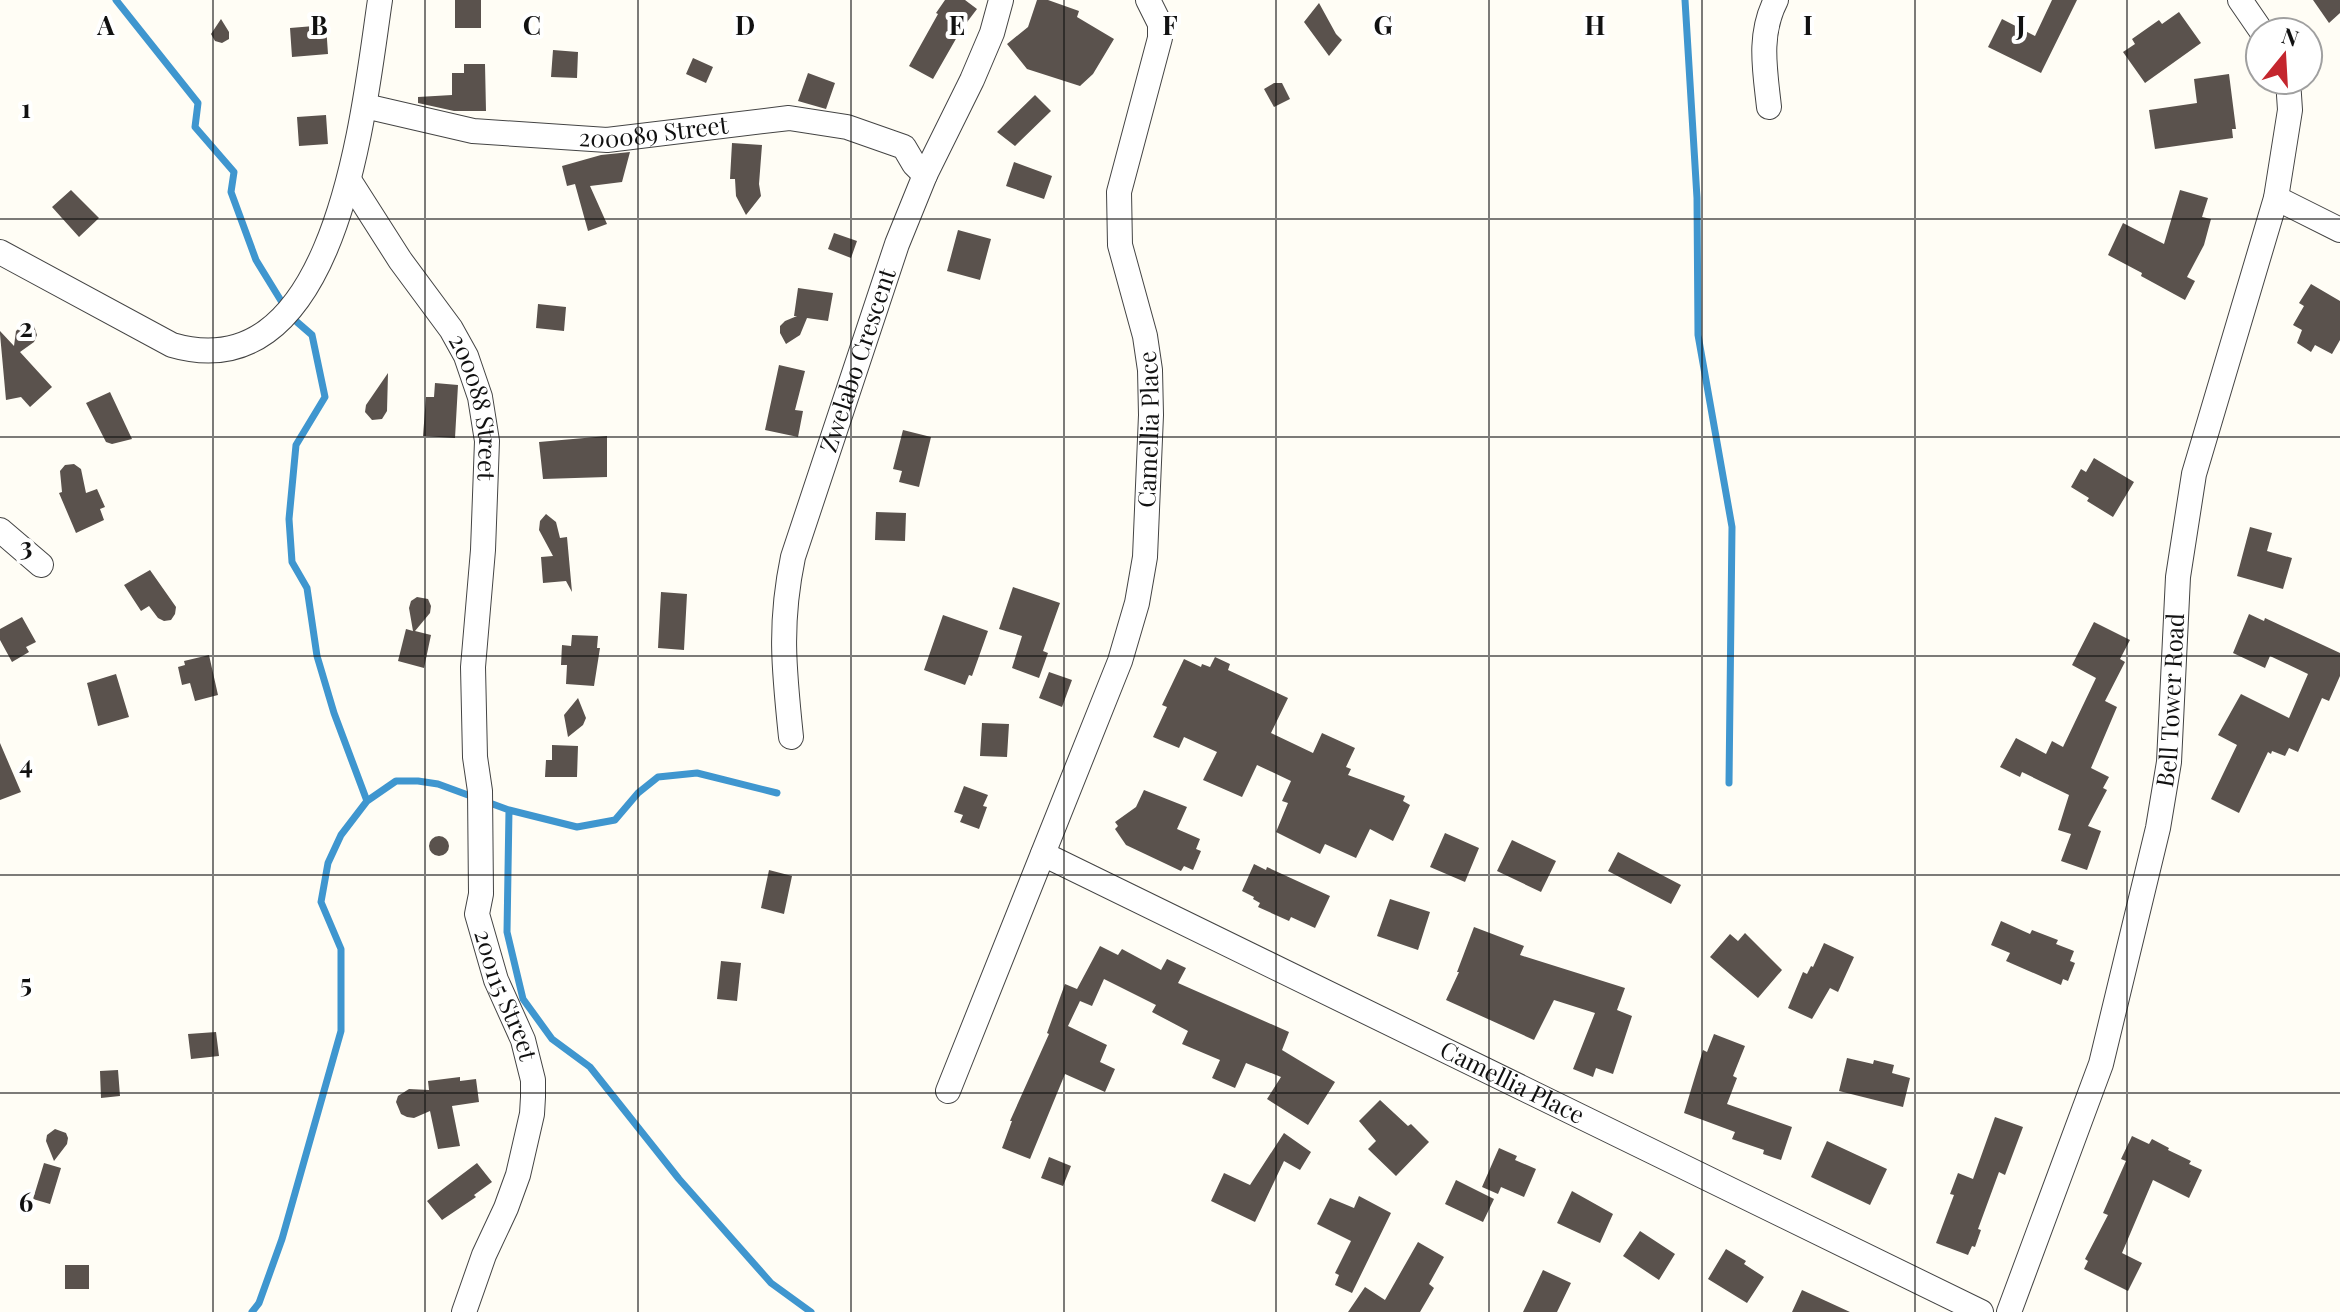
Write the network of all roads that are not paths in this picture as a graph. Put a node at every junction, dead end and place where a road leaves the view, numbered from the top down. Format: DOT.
graph roads {
  1 [pos="380,0"];
  2 [pos="1001,0"];
  3 [pos="1148,0"];
  4 [pos="1776,0"];
  5 [pos="2289,96"];
  6 [pos="365,106"];
  7 [pos="1769,107"];
  8 [pos="925,175"];
  9 [pos="349,180"];
  10 [pos="2276,198"];
  11 [pos="2340,230"];
  12 [pos="0,252"];
  13 [pos="0,530"];
  14 [pos="41,565"];
  15 [pos="473,667"];
  16 [pos="791,737"];
  17 [pos="1043,854"];
  18 [pos="948,1091"];
  19 [pos="464,1312"];
  20 [pos="1981,1312"];
  21 [pos="2009,1312"];
  1 -- 6 [label="street"];
  2 -- 8 [label="street, Zwelabo Crescent"];
  3 -- 17 [label="street, Camellia Place"];
  4 -- 7 [label="street"];
  5 -- 10 [label="street, Bell Tower Road"];
  6 -- 8 [label="street, 200089 Street"];
  6 -- 9 [label="street"];
  8 -- 16 [label="street, Zwelabo Crescent"];
  9 -- 12 [label="street"];
  9 -- 15 [label="street, 200088 Street"];
  10 -- 11 [label="street"];
  10 -- 21 [label="street, Bell Tower Road"];
  13 -- 14 [label="street"];
  15 -- 19 [label="street, 200115 Street"];
  17 -- 18 [label="street, Camellia Place"];
  17 -- 20 [label="street, Camellia Place"];
}
